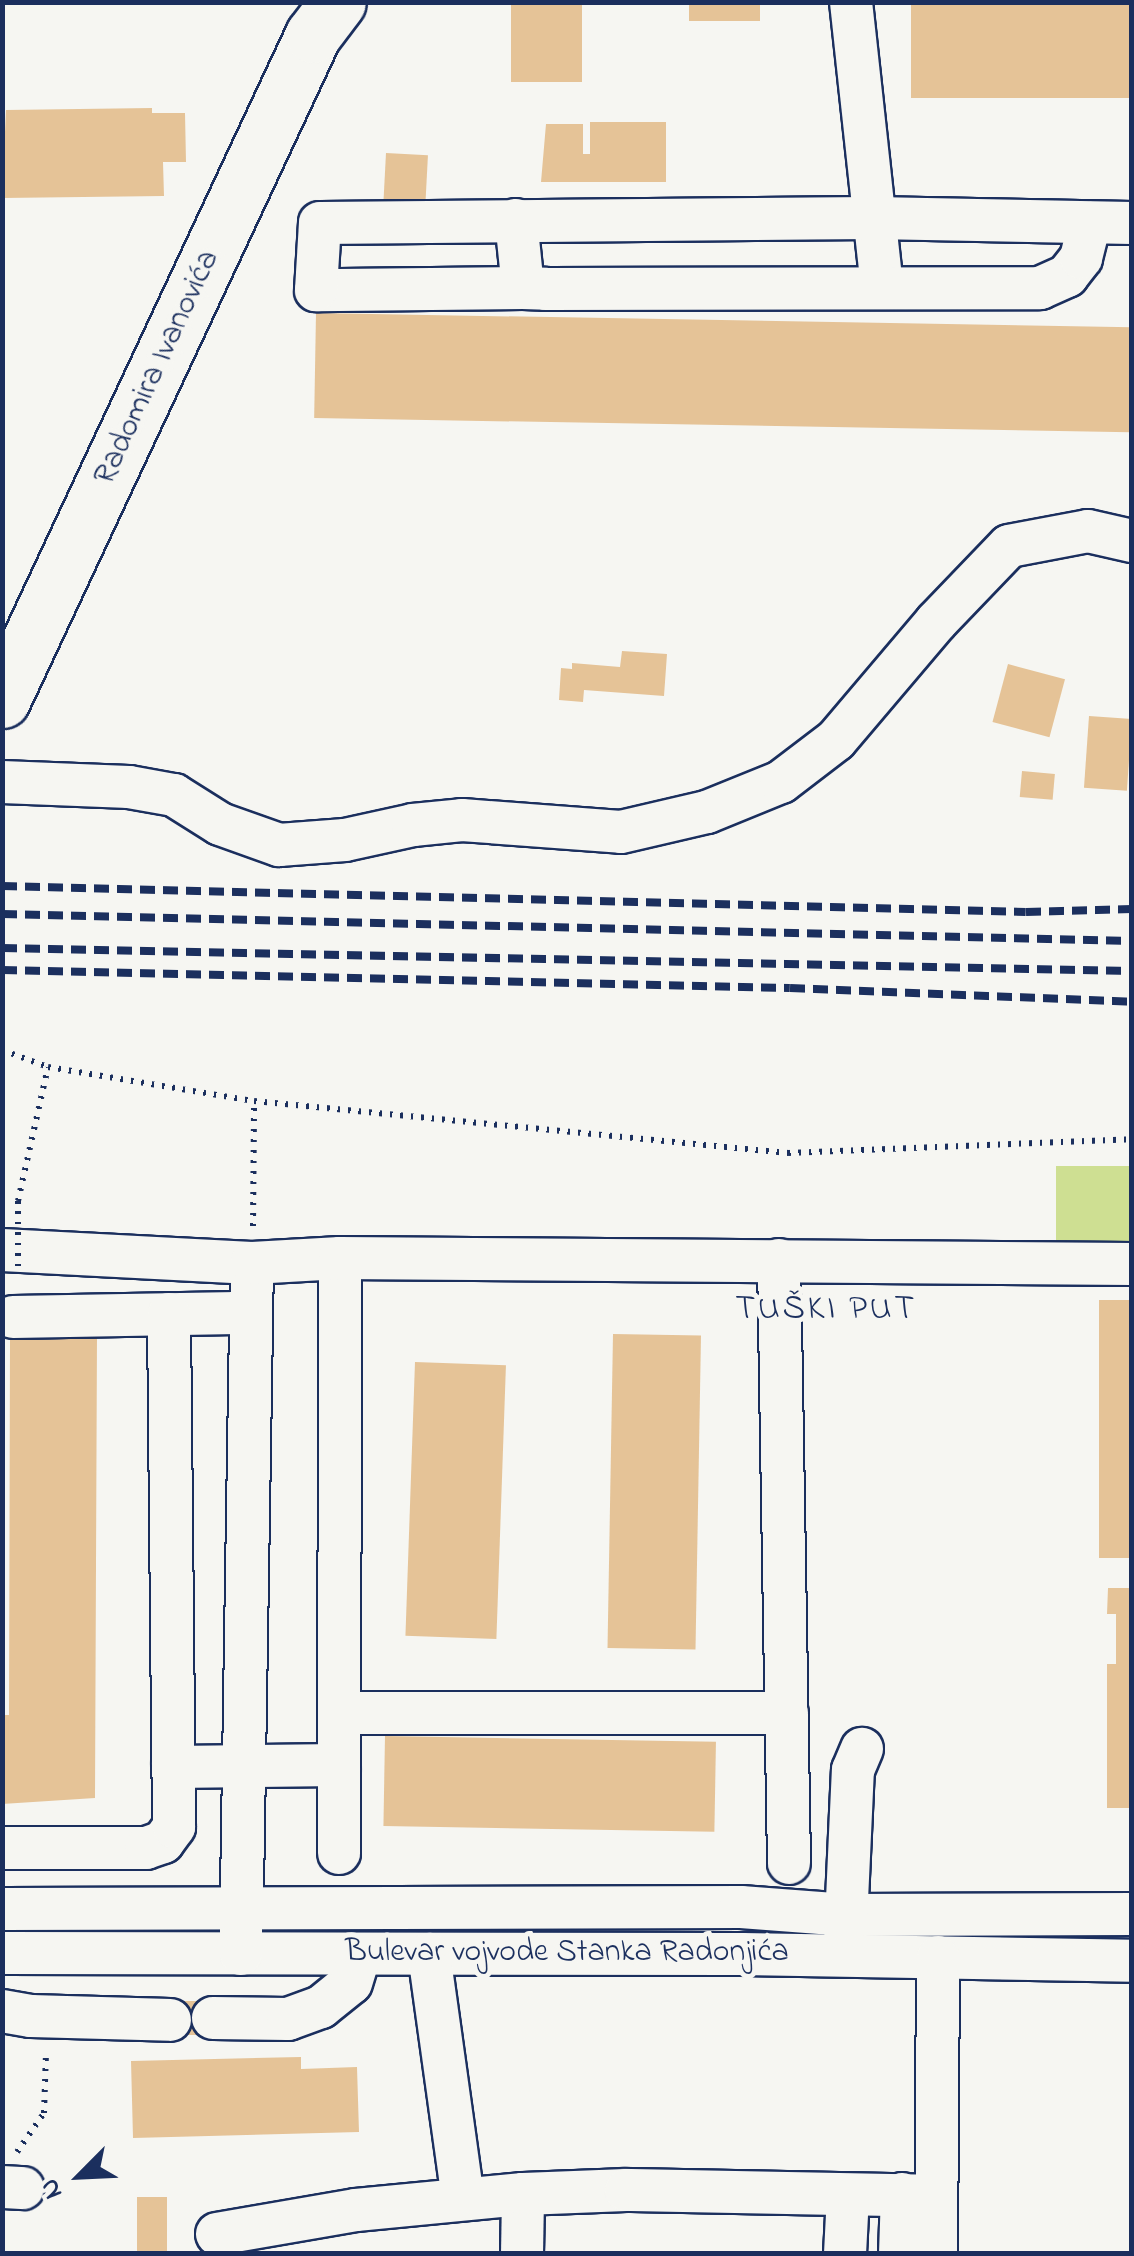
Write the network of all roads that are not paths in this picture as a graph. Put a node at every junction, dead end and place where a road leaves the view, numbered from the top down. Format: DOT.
graph roads {
  1 [pos="852,2"];
  2 [pos="323,13"];
  3 [pos="874,218"];
  4 [pos="712,219"];
  5 [pos="516,220"];
  6 [pos="1111,223"];
  7 [pos="708,287"];
  8 [pos="882,287"];
  9 [pos="523,288"];
  10 [pos="1132,541"];
  11 [pos="2,700"];
  12 [pos="21,782"];
  13 [pos="340,1258"];
  14 [pos="779,1260"];
  15 [pos="10,1261"];
  16 [pos="252,1263"];
  17 [pos="1132,1264"];
  18 [pos="251,1313"];
  19 [pos="169,1314"];
  20 [pos="13,1317"];
  21 [pos="339,1713"];
  22 [pos="787,1713"];
  23 [pos="339,1765"];
  24 [pos="173,1767"];
  25 [pos="243,1767"];
  26 [pos="788,1769"];
  27 [pos="2,1848"];
  28 [pos="339,1853"];
  29 [pos="790,1862"];
  30 [pos="243,1907"];
  31 [pos="2,1909"];
  32 [pos="1132,1914"];
  33 [pos="846,1935"];
  34 [pos="2,1953"];
  35 [pos="241,1954"];
  36 [pos="360,1954"];
  37 [pos="429,1954"];
  38 [pos="938,1957"];
  39 [pos="1132,1962"];
  40 [pos="2,2011"];
  41 [pos="212,2018"];
  42 [pos="170,2020"];
  43 [pos="523,2194"];
  44 [pos="848,2195"];
  45 [pos="918,2195"];
  46 [pos="463,2199"];
  47 [pos="218,2234"];
  48 [pos="522,2254"];
  49 [pos="845,2254"];
  50 [pos="900,2254"];
  51 [pos="936,2254"];
  1 -- 3 [label="street"];
  2 -- 11 [label="main road, Radomira Ivanovića"];
  3 -- 4 [label="street"];
  3 -- 6 [label="street"];
  3 -- 8 [label="street"];
  4 -- 5 [label="street"];
  4 -- 7 [label="street"];
  5 -- 9 [label="street"];
  5 -- 9 [label="street"];
  6 -- 8 [label="street"];
  7 -- 8 [label="street"];
  7 -- 9 [label="street"];
  10 -- 12 [label="street"];
  13 -- 14 [label="street"];
  13 -- 16 [label="street"];
  13 -- 21 [label="street"];
  14 -- 17 [label="street"];
  14 -- 22 [label="street"];
  15 -- 16 [label="street"];
  16 -- 18 [label="street"];
  18 -- 19 [label="street"];
  18 -- 25 [label="street"];
  19 -- 20 [label="street"];
  19 -- 24 [label="street"];
  21 -- 22 [label="street"];
  21 -- 23 [label="street"];
  22 -- 26 [label="street"];
  23 -- 25 [label="street"];
  23 -- 28 [label="street"];
  24 -- 25 [label="street"];
  24 -- 27 [label="street"];
  25 -- 30 [label="street"];
  26 -- 29 [label="street"];
  26 -- 33 [label="street"];
  30 -- 31 [label="street, Bulevar vojvode Stanka Radonjića"];
  30 -- 33 [label="street, Bulevar vojvode Stanka Radonjića"];
  30 -- 35 [label="street"];
  32 -- 33 [label="street, Bulevar vojvode Stanka Radonjića"];
  33 -- 37 [label="street, Bulevar vojvode Stanka Radonjića"];
  33 -- 38 [label="street, Bulevar vojvode Stanka Radonjića"];
  34 -- 35 [label="street, Bulevar vojvode Stanka Radonjića"];
  35 -- 36 [label="street, Bulevar vojvode Stanka Radonjića"];
  36 -- 37 [label="street, Bulevar vojvode Stanka Radonjića"];
  36 -- 41 [label="street"];
  37 -- 46 [label="street"];
  38 -- 39 [label="street, Bulevar vojvode Stanka Radonjića"];
  38 -- 45 [label="street"];
  40 -- 42 [label="street"];
  43 -- 44 [label="street"];
  43 -- 46 [label="street"];
  43 -- 48 [label="street"];
  44 -- 45 [label="street"];
  44 -- 49 [label="street"];
  45 -- 50 [label="street"];
  45 -- 51 [label="street"];
  46 -- 47 [label="street"];
}
